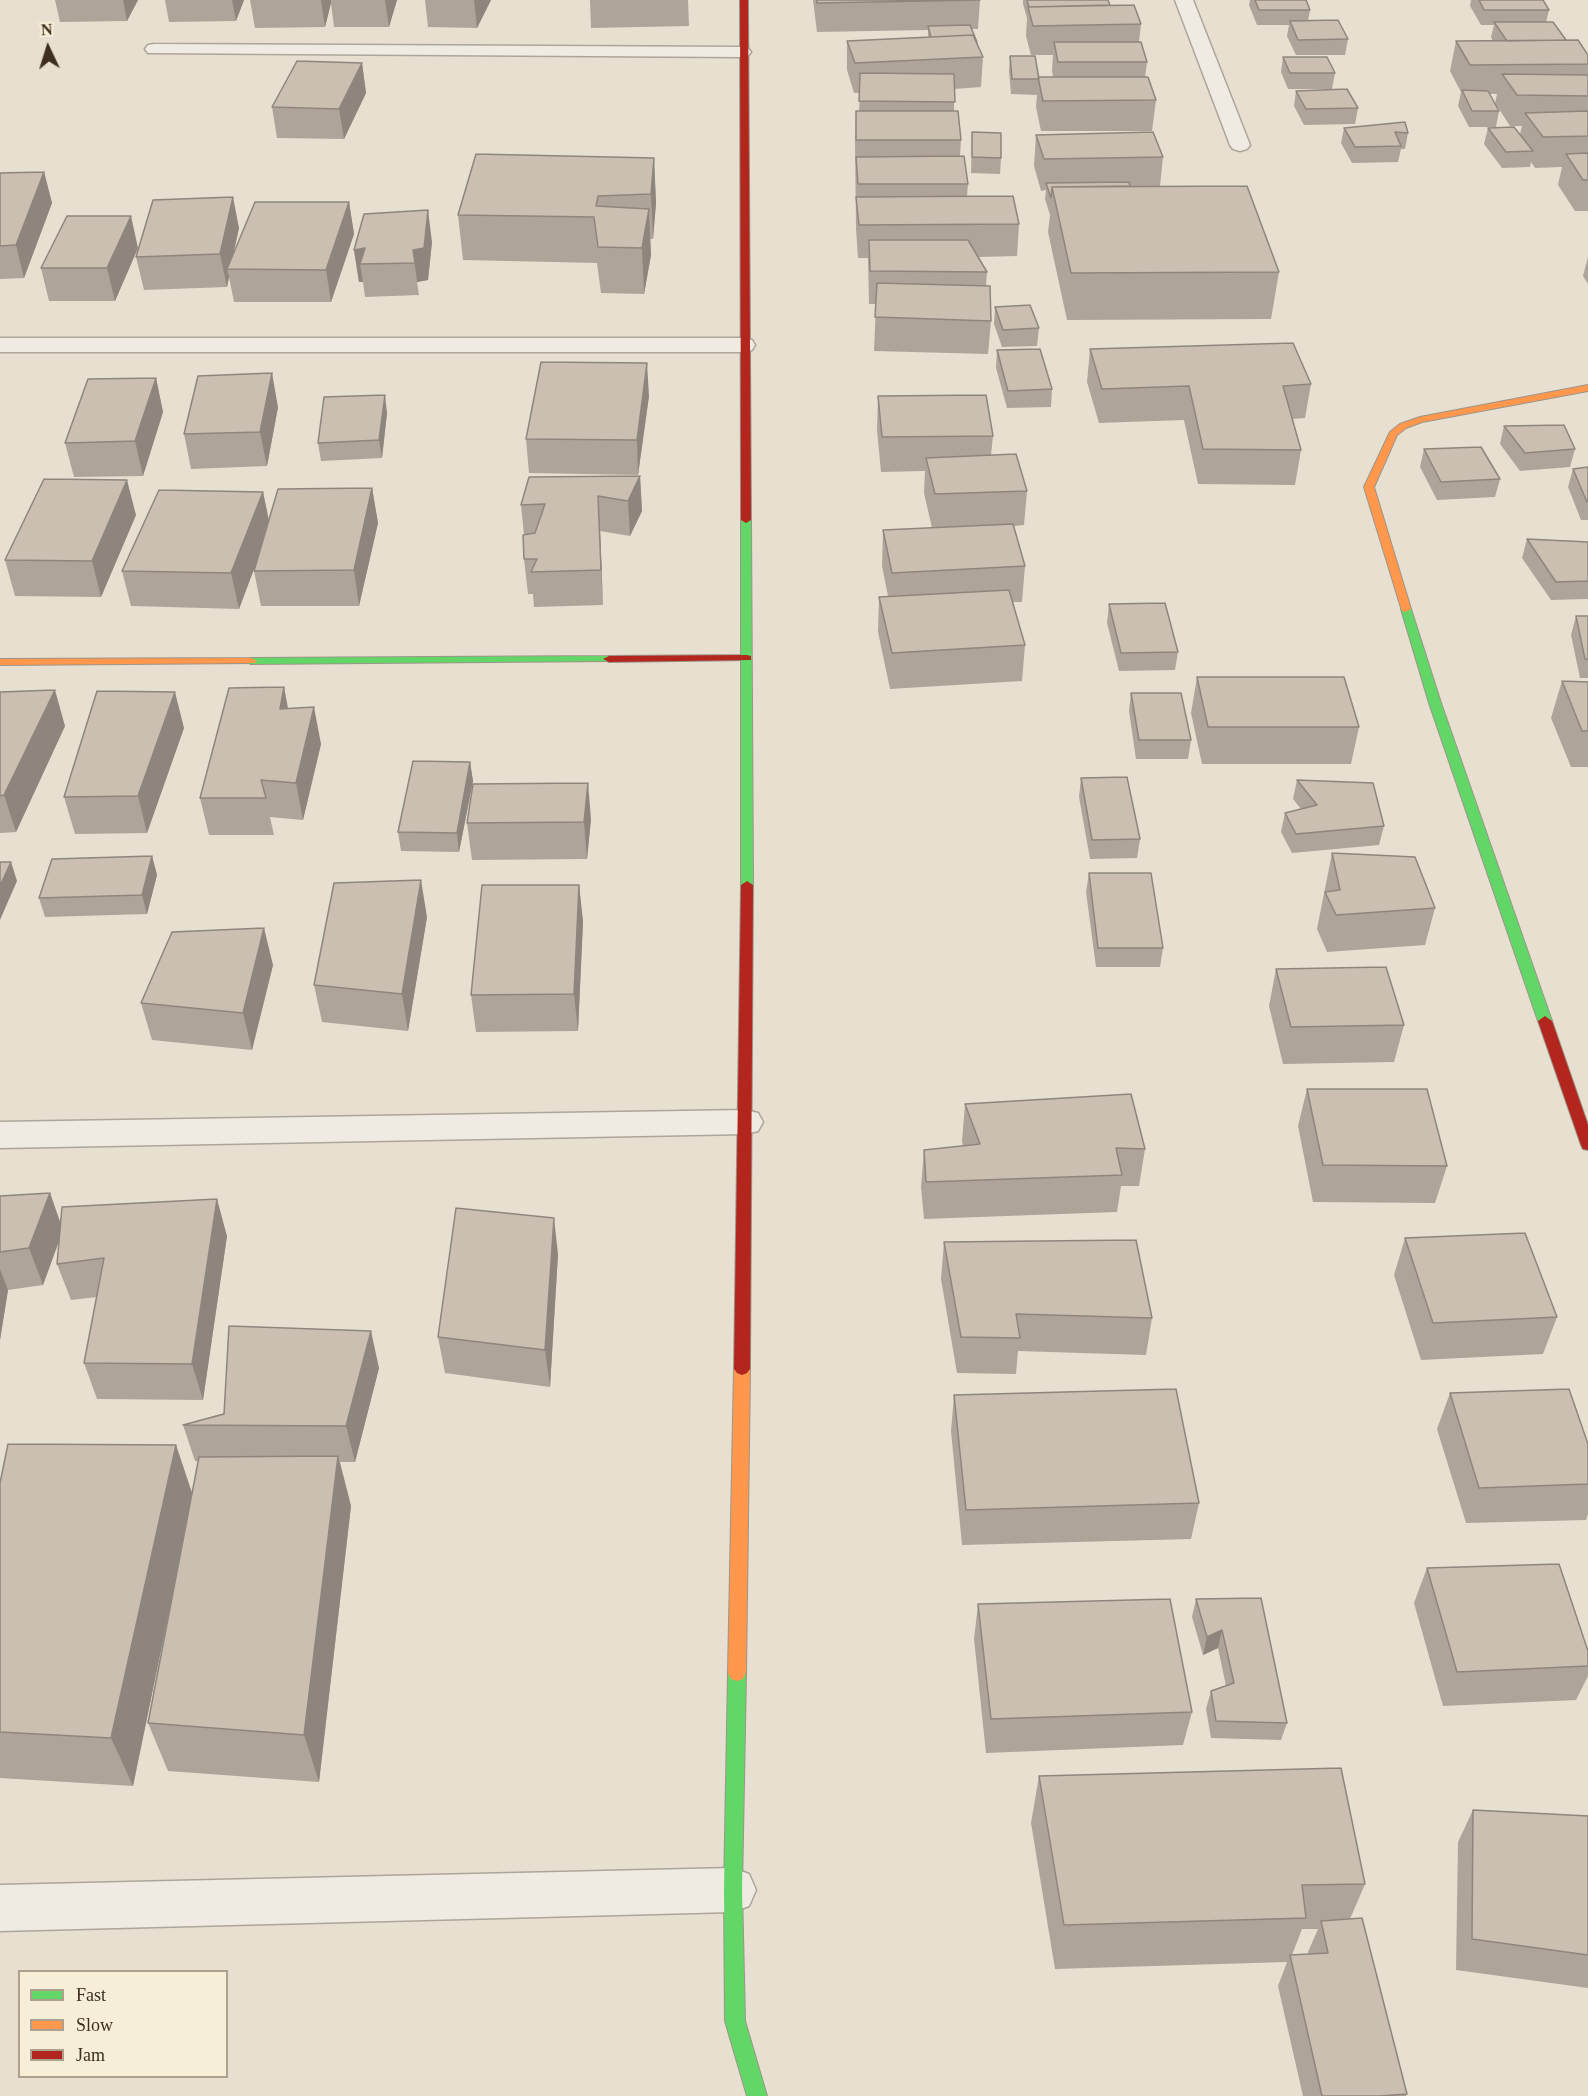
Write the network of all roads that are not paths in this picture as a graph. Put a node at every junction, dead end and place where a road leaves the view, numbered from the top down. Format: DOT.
graph roads {
  1 [pos="744,0"];
  2 [pos="1184,0"];
  3 [pos="154,49"];
  4 [pos="742,52"];
  5 [pos="1240,145"];
  6 [pos="0,345"];
  7 [pos="744,345"];
  8 [pos="1588,388"];
  9 [pos="747,658"];
  10 [pos="0,662"];
  11 [pos="746,1122"];
  12 [pos="0,1135"];
  13 [pos="1588,1145"];
  14 [pos="733,1890"];
  15 [pos="0,1908"];
  16 [pos="757,2096"];
  1 -- 4 [label="street"];
  2 -- 5 [label="street"];
  3 -- 4 [label="street"];
  4 -- 7 [label="street"];
  6 -- 7 [label="street"];
  7 -- 9 [label="street"];
  8 -- 13 [label="street"];
  9 -- 10 [label="street"];
  9 -- 11 [label="street"];
  11 -- 12 [label="street"];
  11 -- 14 [label="street"];
  14 -- 15 [label="street"];
  14 -- 16 [label="street"];
}
